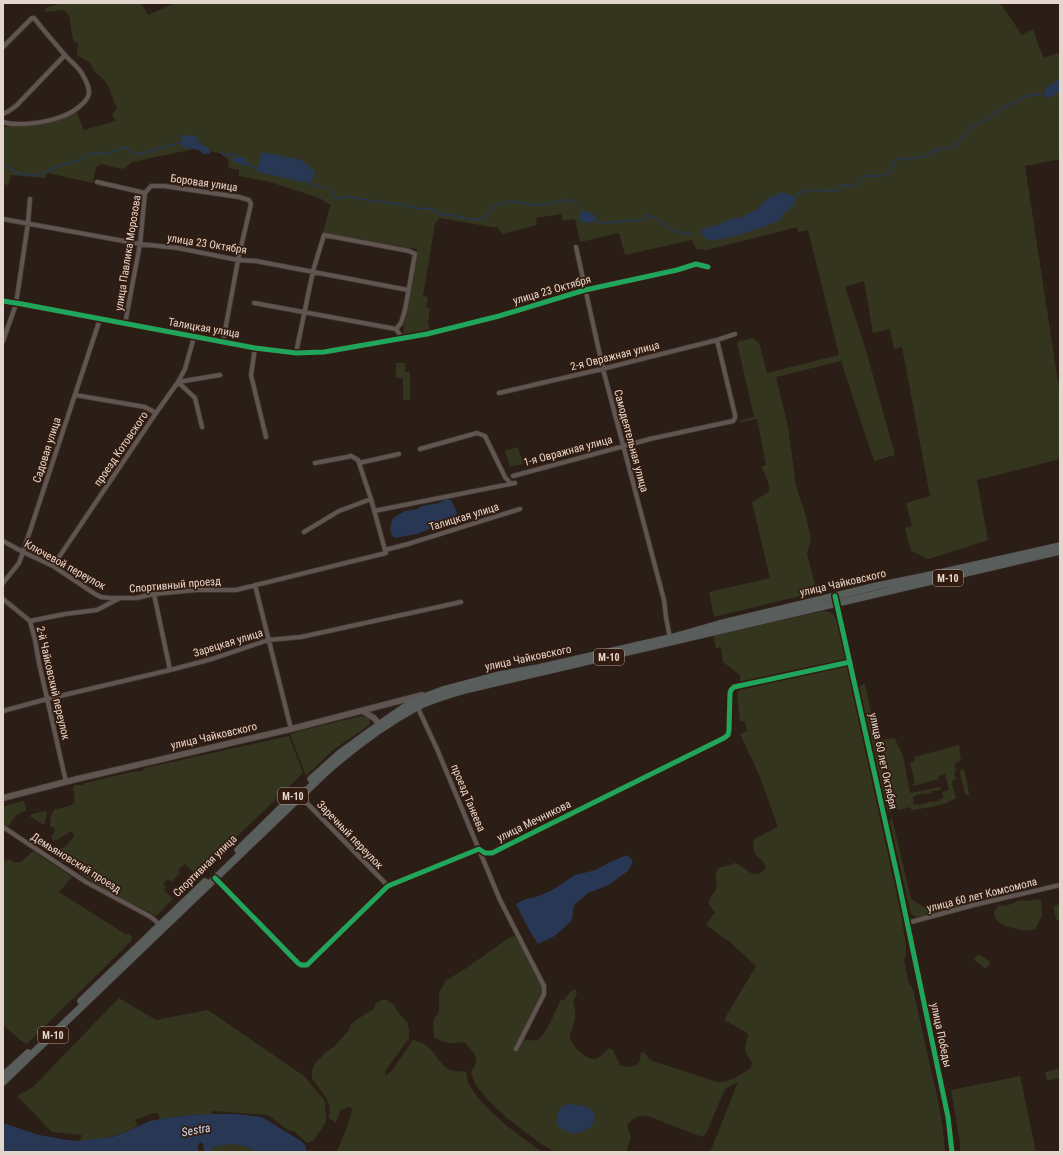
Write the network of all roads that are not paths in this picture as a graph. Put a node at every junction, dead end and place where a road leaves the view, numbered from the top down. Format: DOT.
graph roads {
  1 [pos="3,47"];
  2 [pos="65,55"];
  3 [pos="3,114"];
  4 [pos="3,122"];
  5 [pos="97,182"];
  6 [pos="151,186"];
  7 [pos="145,193"];
  8 [pos="30,200"];
  9 [pos="3,219"];
  10 [pos="28,223"];
  11 [pos="140,244"];
  12 [pos="576,247"];
  13 [pos="238,260"];
  14 [pos="708,267"];
  15 [pos="313,271"];
  16 [pos="408,290"];
  17 [pos="585,290"];
  18 [pos="3,302"];
  19 [pos="254,303"];
  20 [pos="16,304"];
  21 [pos="305,312"];
  22 [pos="100,319"];
  23 [pos="125,324"];
  24 [pos="396,329"];
  25 [pos="735,334"];
  26 [pos="194,337"];
  27 [pos="402,338"];
  28 [pos="717,340"];
  29 [pos="3,341"];
  30 [pos="223,342"];
  31 [pos="255,348"];
  32 [pos="296,353"];
  33 [pos="603,369"];
  34 [pos="220,374"];
  35 [pos="178,382"];
  36 [pos="498,393"];
  37 [pos="75,395"];
  38 [pos="156,413"];
  39 [pos="202,427"];
  40 [pos="266,437"];
  41 [pos="623,446"];
  42 [pos="420,449"];
  43 [pos="400,454"];
  44 [pos="314,462"];
  45 [pos="359,463"];
  46 [pos="513,476"];
  47 [pos="371,500"];
  48 [pos="520,509"];
  49 [pos="374,510"];
  50 [pos="304,532"];
  51 [pos="3,541"];
  52 [pos="1060,546"];
  53 [pos="385,550"];
  54 [pos="1060,551"];
  55 [pos="23,552"];
  56 [pos="53,566"];
  57 [pos="3,583"];
  58 [pos="255,585"];
  59 [pos="154,594"];
  60 [pos="120,598"];
  61 [pos="3,600"];
  62 [pos="836,600"];
  63 [pos="461,602"];
  64 [pos="30,621"];
  65 [pos="670,638"];
  66 [pos="268,640"];
  67 [pos="850,662"];
  68 [pos="170,670"];
  69 [pos="436,692"];
  70 [pos="47,699"];
  71 [pos="429,702"];
  72 [pos="417,704"];
  73 [pos="3,711"];
  74 [pos="363,711"];
  75 [pos="381,726"];
  76 [pos="291,729"];
  77 [pos="66,781"];
  78 [pos="300,796"];
  79 [pos="3,798"];
  80 [pos="3,827"];
  81 [pos="479,849"];
  82 [pos="215,878"];
  83 [pos="1060,885"];
  84 [pos="388,886"];
  85 [pos="907,923"];
  86 [pos="160,925"];
  87 [pos="516,1049"];
  88 [pos="3,1076"];
  89 [pos="3,1082"];
  90 [pos="952,1152"];
  1 -- 2 [label="street"];
  2 -- 3 [label="street"];
  2 -- 4 [label="street"];
  5 -- 7 [label="street"];
  6 -- 7 [label="street, улица Павлика Морозова"];
  6 -- 13 [label="street, Боровая улица"];
  7 -- 11 [label="street, улица Павлика Морозова"];
  8 -- 10 [label="street"];
  9 -- 10 [label="street, улица 23 Октября"];
  10 -- 11 [label="street, улица 23 Октября"];
  10 -- 20 [label="street"];
  11 -- 13 [label="street, улица 23 Октября"];
  11 -- 23 [label="street, улица Павлика Морозова"];
  12 -- 17 [label="street, Самодеятельная улица"];
  13 -- 15 [label="street, улица 23 Октября"];
  13 -- 30 [label="street"];
  14 -- 17 [label="street, улица 23 Октября"];
  15 -- 16 [label="street, улица 23 Октября"];
  15 -- 16 [label="street"];
  15 -- 21 [label="street"];
  16 -- 24 [label="street"];
  17 -- 27 [label="street, улица 23 Октября"];
  17 -- 33 [label="street, Самодеятельная улица"];
  18 -- 20 [label="street, Талицкая улица"];
  19 -- 21 [label="street"];
  20 -- 22 [label="street, Талицкая улица"];
  20 -- 29 [label="street"];
  21 -- 24 [label="street"];
  21 -- 32 [label="street"];
  22 -- 23 [label="street, Талицкая улица"];
  22 -- 37 [label="street, Садовая улица"];
  23 -- 26 [label="street, Талицкая улица"];
  24 -- 27 [label="street"];
  25 -- 28 [label="street, 2-я Овражная улица"];
  26 -- 30 [label="street, Талицкая улица"];
  26 -- 35 [label="street, проезд Котовского"];
  27 -- 32 [label="street, Талицкая улица"];
  28 -- 33 [label="street, 2-я Овражная улица"];
  28 -- 41 [label="street, 1-я Овражная улица"];
  30 -- 31 [label="street, Талицкая улица"];
  31 -- 32 [label="street, Талицкая улица"];
  31 -- 40 [label="street"];
  33 -- 36 [label="street, 2-я Овражная улица"];
  33 -- 41 [label="street, Самодеятельная улица"];
  34 -- 35 [label="street"];
  35 -- 38 [label="street, проезд Котовского"];
  35 -- 39 [label="street"];
  37 -- 38 [label="street"];
  37 -- 55 [label="street, Садовая улица"];
  38 -- 56 [label="street, проезд Котовского"];
  41 -- 46 [label="street, 1-я Овражная улица"];
  41 -- 65 [label="street, Самодеятельная улица"];
  42 -- 49 [label="street"];
  43 -- 45 [label="street"];
  44 -- 45 [label="street"];
  45 -- 47 [label="street"];
  47 -- 49 [label="street"];
  47 -- 50 [label="street"];
  48 -- 53 [label="street, Талицкая улица"];
  49 -- 53 [label="street"];
  51 -- 55 [label="street, Ключевой переулок"];
  52 -- 62 [label="highway, улица Чайковского / М-10"];
  53 -- 58 [label="street, Талицкая улица"];
  54 -- 62 [label="highway, улица Чайковского / М-10"];
  55 -- 56 [label="street, Ключевой переулок"];
  55 -- 57 [label="street, Садовая улица"];
  56 -- 60 [label="street, Ключевой переулок"];
  58 -- 59 [label="street, Спортивный проезд"];
  58 -- 66 [label="street"];
  59 -- 60 [label="street, Спортивный проезд"];
  59 -- 68 [label="street"];
  60 -- 64 [label="street"];
  61 -- 64 [label="street, 2-й Чайковский переулок"];
  62 -- 65 [label="highway, улица Чайковского / М-10"];
  62 -- 67 [label="street, улица 60 лет Октября"];
  62 -- 71 [label="highway, улица Чайковского / М-10"];
  63 -- 66 [label="street, Зарецкая улица"];
  64 -- 70 [label="street, 2-й Чайковский переулок"];
  65 -- 69 [label="highway, улица Чайковского / М-10"];
  66 -- 68 [label="street, Зарецкая улица"];
  66 -- 76 [label="street"];
  67 -- 81 [label="street, улица Мечникова"];
  67 -- 85 [label="street, улица 60 лет Октября"];
  68 -- 70 [label="street, Зарецкая улица"];
  69 -- 72 [label="highway, Спортивная улица / М-10"];
  69 -- 74 [label="street, улица Чайковского"];
  70 -- 73 [label="street, Зарецкая улица"];
  70 -- 77 [label="street, 2-й Чайковский переулок"];
  71 -- 72 [label="highway, Спортивная улица / М-10"];
  72 -- 75 [label="highway, Спортивная улица / М-10"];
  72 -- 81 [label="street, проезд Танеева"];
  74 -- 75 [label="street"];
  74 -- 76 [label="street, улица Чайковского"];
  75 -- 78 [label="highway, Спортивная улица / М-10"];
  75 -- 86 [label="highway, Спортивная улица / М-10"];
  76 -- 77 [label="street, улица Чайковского"];
  77 -- 79 [label="street, улица Чайковского"];
  78 -- 82 [label="highway, Спортивная улица / М-10"];
  78 -- 84 [label="street, Заречный переулок"];
  80 -- 86 [label="street, Демьяновский проезд"];
  81 -- 84 [label="street, улица Мечникова"];
  81 -- 87 [label="street, проезд Танеева"];
  82 -- 84 [label="street, улица Мечникова"];
  82 -- 89 [label="highway, Спортивная улица / М-10"];
  83 -- 85 [label="street, улица 60 лет Комсомола"];
  85 -- 90 [label="street, улица Победы"];
  86 -- 88 [label="highway, Спортивная улица / М-10"];
}
